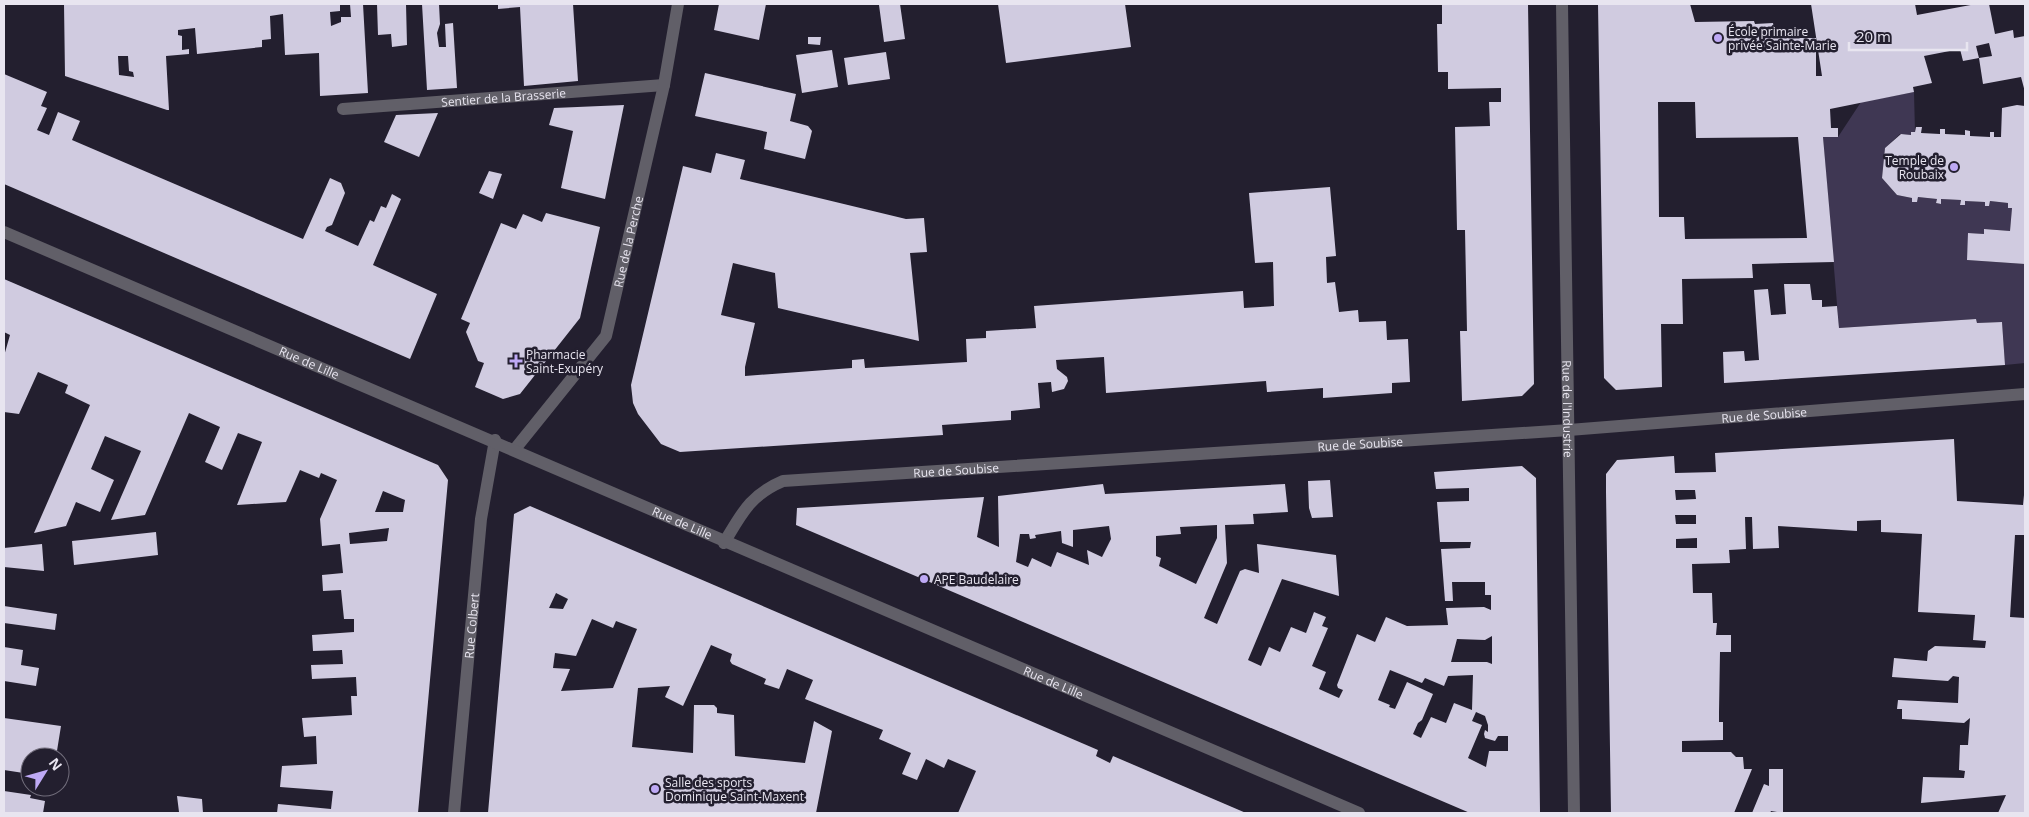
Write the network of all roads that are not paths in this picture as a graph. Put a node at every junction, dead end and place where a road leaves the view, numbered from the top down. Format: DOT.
graph roads {
  1 [pos="678,4"];
  2 [pos="1562,4"];
  3 [pos="664,85"];
  4 [pos="343,108"];
  5 [pos="4,232"];
  6 [pos="2025,394"];
  7 [pos="1569,430"];
  8 [pos="495,440"];
  9 [pos="515,449"];
  10 [pos="724,542"];
  11 [pos="454,813"];
  12 [pos="1359,813"];
  13 [pos="1574,813"];
  1 -- 3 [label="street, Rue de la Perche"];
  2 -- 7 [label="street, Rue de l'Industrie"];
  3 -- 4 [label="street, Sentier de la Brasserie"];
  3 -- 9 [label="street, Rue de la Perche"];
  5 -- 8 [label="street, Rue de Lille"];
  6 -- 7 [label="street, Rue de Soubise"];
  7 -- 10 [label="street, Rue de Soubise"];
  7 -- 13 [label="street, Rue de l'Industrie"];
  8 -- 9 [label="street, Rue de Lille"];
  8 -- 11 [label="street, Rue Colbert"];
  9 -- 10 [label="street, Rue de Lille"];
  10 -- 12 [label="street, Rue de Lille"];
}
